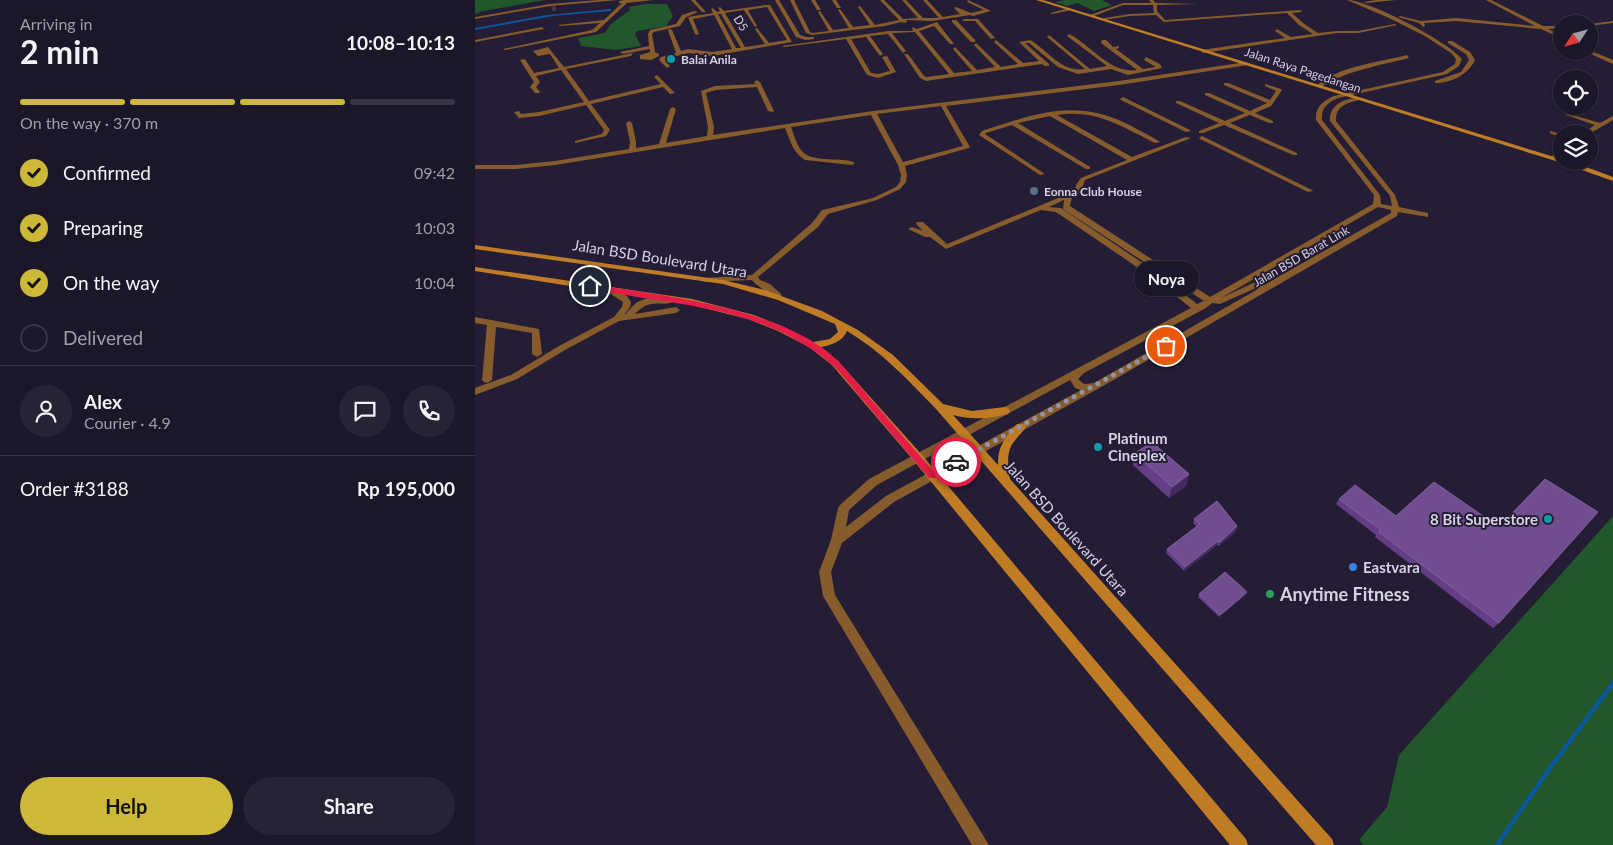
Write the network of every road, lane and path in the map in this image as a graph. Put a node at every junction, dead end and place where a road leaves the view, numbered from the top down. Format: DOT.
graph roads {
  1 [pos="616,0"];
  2 [pos="651,0"];
  3 [pos="693,0"];
  4 [pos="775,0"];
  5 [pos="792,0"];
  6 [pos="813,0"];
  7 [pos="834,0"];
  8 [pos="876,0"];
  9 [pos="882,0"];
  10 [pos="904,0"];
  11 [pos="925,0"];
  12 [pos="1038,0"];
  13 [pos="1349,0"];
  14 [pos="1394,0"];
  15 [pos="1488,0"];
  16 [pos="628,1"];
  17 [pos="969,1"];
  18 [pos="1153,2"];
  19 [pos="1362,2"];
  20 [pos="858,4"];
  21 [pos="1170,4"];
  22 [pos="1197,4"];
  23 [pos="745,8"];
  24 [pos="1173,8"];
  25 [pos="1070,9"];
  26 [pos="721,10"];
  27 [pos="528,11"];
  28 [pos="704,11"];
  29 [pos="714,11"];
  30 [pos="1300,11"];
  31 [pos="1205,12"];
  32 [pos="1288,12"];
  33 [pos="1052,13"];
  34 [pos="1197,13"];
  35 [pos="1157,14"];
  36 [pos="973,15"];
  37 [pos="1092,15"];
  38 [pos="1483,15"];
  39 [pos="963,16"];
  40 [pos="1389,17"];
  41 [pos="1400,17"];
  42 [pos="943,19"];
  43 [pos="1105,19"];
  44 [pos="475,20"];
  45 [pos="922,20"];
  46 [pos="605,21"];
  47 [pos="954,21"];
  48 [pos="1421,22"];
  49 [pos="1494,22"];
  50 [pos="1613,22"];
  51 [pos="935,24"];
  52 [pos="1598,24"];
  53 [pos="560,25"];
  54 [pos="1395,25"];
  55 [pos="873,26"];
  56 [pos="906,26"];
  57 [pos="542,28"];
  58 [pos="1545,28"];
  59 [pos="1553,28"];
  60 [pos="852,29"];
  61 [pos="1412,29"];
  62 [pos="1422,29"];
  63 [pos="670,30"];
  64 [pos="1277,30"];
  65 [pos="523,32"];
  66 [pos="832,32"];
  67 [pos="889,32"];
  68 [pos="1553,33"];
  69 [pos="697,34"];
  70 [pos="867,35"];
  71 [pos="1069,35"];
  72 [pos="1318,35"];
  73 [pos="1049,36"];
  74 [pos="848,38"];
  75 [pos="1290,39"];
  76 [pos="475,41"];
  77 [pos="531,42"];
  78 [pos="701,43"];
  79 [pos="786,44"];
  80 [pos="768,46"];
  81 [pos="504,48"];
  82 [pos="744,49"];
  83 [pos="1111,49"];
  84 [pos="735,50"];
  85 [pos="1203,50"];
  86 [pos="551,52"];
  87 [pos="679,52"];
  88 [pos="1466,52"];
  89 [pos="631,54"];
  90 [pos="706,55"];
  91 [pos="1598,56"];
  92 [pos="1407,57"];
  93 [pos="612,58"];
  94 [pos="1146,59"];
  95 [pos="523,60"];
  96 [pos="1459,60"];
  97 [pos="1043,62"];
  98 [pos="1613,62"];
  99 [pos="1246,64"];
  100 [pos="1022,65"];
  101 [pos="667,66"];
  102 [pos="1060,66"];
  103 [pos="999,68"];
  104 [pos="1111,68"];
  105 [pos="563,69"];
  106 [pos="1089,70"];
  107 [pos="1141,71"];
  108 [pos="976,72"];
  109 [pos="533,75"];
  110 [pos="953,75"];
  111 [pos="945,76"];
  112 [pos="657,77"];
  113 [pos="1226,84"];
  114 [pos="665,85"];
  115 [pos="1267,85"];
  116 [pos="1319,86"];
  117 [pos="1328,90"];
  118 [pos="537,92"];
  119 [pos="672,93"];
  120 [pos="1207,94"];
  121 [pos="1344,95"];
  122 [pos="1374,98"];
  123 [pos="1123,99"];
  124 [pos="1357,99"];
  125 [pos="1327,101"];
  126 [pos="1178,102"];
  127 [pos="1270,102"];
  128 [pos="587,103"];
  129 [pos="942,104"];
  130 [pos="1377,106"];
  131 [pos="673,109"];
  132 [pos="771,111"];
  133 [pos="517,112"];
  134 [pos="873,113"];
  135 [pos="1250,113"];
  136 [pos="1051,114"];
  137 [pos="1571,115"];
  138 [pos="1613,118"];
  139 [pos="1271,122"];
  140 [pos="629,123"];
  141 [pos="1013,123"];
  142 [pos="1225,123"];
  143 [pos="1600,125"];
  144 [pos="788,127"];
  145 [pos="1188,134"];
  146 [pos="1202,135"];
  147 [pos="710,138"];
  148 [pos="577,142"];
  149 [pos="1157,142"];
  150 [pos="662,144"];
  151 [pos="633,151"];
  152 [pos="1295,154"];
  153 [pos="1553,158"];
  154 [pos="1132,160"];
  155 [pos="852,163"];
  156 [pos="901,164"];
  157 [pos="477,166"];
  158 [pos="1088,168"];
  159 [pos="1589,170"];
  160 [pos="1042,174"];
  161 [pos="1613,178"];
  162 [pos="1310,191"];
  163 [pos="1069,196"];
  164 [pos="1377,205"];
  165 [pos="1066,207"];
  166 [pos="1040,208"];
  167 [pos="1396,209"];
  168 [pos="1058,210"];
  169 [pos="1425,215"];
  170 [pos="919,224"];
  171 [pos="912,229"];
  172 [pos="936,238"];
  173 [pos="1317,241"];
  174 [pos="475,247"];
  175 [pos="1334,250"];
  176 [pos="475,269"];
  177 [pos="754,277"];
  178 [pos="705,280"];
  179 [pos="1183,283"];
  180 [pos="609,289"];
  181 [pos="1171,289"];
  182 [pos="1266,289"];
  183 [pos="778,296"];
  184 [pos="674,300"];
  185 [pos="1209,301"];
  186 [pos="1197,308"];
  187 [pos="675,310"];
  188 [pos="629,316"];
  189 [pos="617,319"];
  190 [pos="475,320"];
  191 [pos="492,323"];
  192 [pos="839,323"];
  193 [pos="812,345"];
  194 [pos="537,354"];
  195 [pos="1083,369"];
  196 [pos="487,380"];
  197 [pos="1101,384"];
  198 [pos="475,392"];
  199 [pos="939,406"];
  200 [pos="1005,411"];
  201 [pos="1021,426"];
  202 [pos="962,434"];
  203 [pos="977,450"];
  204 [pos="917,458"];
  205 [pos="932,475"];
  206 [pos="1005,482"];
  207 [pos="837,540"];
  208 [pos="981,845"];
  209 [pos="1240,845"];
  210 [pos="1327,845"];
  1 -- 27 [label="street"];
  2 -- 16 [label="street"];
  3 -- 28 [label="street"];
  4 -- 26 [label="street"];
  4 -- 56 [label="street"];
  5 -- 66 [label="street"];
  6 -- 66 [label="street"];
  7 -- 60 [label="street"];
  8 -- 56 [label="street"];
  9 -- 56 [label="street"];
  10 -- 45 [label="street"];
  11 -- 42 [label="street"];
  12 -- 25 [label="main road, Jalan Raya Pagedangan"];
  13 -- 19 [label="street"];
  14 -- 19 [label="street"];
  15 -- 58 [label="street"];
  16 -- 27 [label="street"];
  16 -- 46 [label="street"];
  17 -- 36 [label="street"];
  18 -- 21 [label="street"];
  18 -- 35 [label="street"];
  18 -- 37 [label="street"];
  19 -- 40 [label="street"];
  19 -- 41 [label="street"];
  20 -- 55 [label="street"];
  21 -- 22 [label="street"];
  21 -- 24 [label="street"];
  23 -- 26 [label="street"];
  23 -- 79 [label="street"];
  23 -- 80 [label="street"];
  25 -- 33 [label="street"];
  25 -- 37 [label="main road, Jalan Raya Pagedangan"];
  26 -- 29 [label="street"];
  26 -- 82 [label="street, D5"];
  27 -- 44 [label="street"];
  28 -- 29 [label="street"];
  28 -- 93 [label="street"];
  29 -- 69 [label="street"];
  29 -- 84 [label="street, D5"];
  30 -- 32 [label="street"];
  31 -- 34 [label="street"];
  32 -- 35 [label="street"];
  32 -- 72 [label="street"];
  35 -- 43 [label="street"];
  36 -- 39 [label="street"];
  36 -- 39 [label="street"];
  37 -- 43 [label="main road, Jalan Raya Pagedangan"];
  38 -- 49 [label="street"];
  39 -- 42 [label="street"];
  40 -- 54 [label="street"];
  40 -- 61 [label="street"];
  41 -- 48 [label="street"];
  41 -- 62 [label="street"];
  42 -- 45 [label="street"];
  43 -- 85 [label="main road, Jalan Raya Pagedangan"];
  45 -- 56 [label="street"];
  46 -- 53 [label="street"];
  46 -- 77 [label="street"];
  47 -- 51 [label="street"];
  47 -- 100 [label="street"];
  47 -- 103 [label="street"];
  48 -- 49 [label="street"];
  48 -- 62 [label="street"];
  49 -- 58 [label="street"];
  50 -- 52 [label="street"];
  51 -- 56 [label="street"];
  51 -- 108 [label="street"];
  54 -- 61 [label="street"];
  54 -- 72 [label="street"];
  55 -- 56 [label="street"];
  55 -- 60 [label="street"];
  56 -- 67 [label="street"];
  56 -- 110 [label="street"];
  56 -- 111 [label="street"];
  57 -- 65 [label="street"];
  58 -- 59 [label="street"];
  58 -- 68 [label="street"];
  60 -- 66 [label="street"];
  61 -- 96 [label="street"];
  62 -- 88 [label="street"];
  63 -- 87 [label="street"];
  64 -- 75 [label="street"];
  65 -- 76 [label="street"];
  65 -- 77 [label="street"];
  67 -- 70 [label="street"];
  67 -- 111 [label="street"];
  70 -- 74 [label="street"];
  70 -- 74 [label="street"];
  71 -- 104 [label="street"];
  72 -- 75 [label="street"];
  73 -- 106 [label="street"];
  74 -- 79 [label="street"];
  75 -- 85 [label="street"];
  77 -- 81 [label="street"];
  78 -- 90 [label="street"];
  79 -- 80 [label="street"];
  80 -- 82 [label="street"];
  82 -- 84 [label="street"];
  83 -- 107 [label="street"];
  84 -- 90 [label="street"];
  85 -- 99 [label="main road, Jalan Raya Pagedangan"];
  86 -- 105 [label="street"];
  87 -- 90 [label="street"];
  87 -- 101 [label="street"];
  88 -- 96 [label="street"];
  88 -- 124 [label="street"];
  89 -- 93 [label="street"];
  91 -- 98 [label="street"];
  92 -- 116 [label="street"];
  93 -- 105 [label="street"];
  94 -- 107 [label="street"];
  95 -- 109 [label="street"];
  96 -- 121 [label="street"];
  97 -- 100 [label="street"];
  97 -- 102 [label="street"];
  97 -- 102 [label="street"];
  99 -- 116 [label="main road, Jalan Raya Pagedangan"];
  99 -- 129 [label="street"];
  100 -- 103 [label="street"];
  102 -- 106 [label="street"];
  103 -- 108 [label="street"];
  104 -- 106 [label="street"];
  104 -- 107 [label="street"];
  105 -- 109 [label="street"];
  105 -- 128 [label="street"];
  108 -- 110 [label="street"];
  109 -- 118 [label="street"];
  110 -- 111 [label="street"];
  112 -- 114 [label="street"];
  113 -- 127 [label="street"];
  114 -- 119 [label="street"];
  114 -- 128 [label="street"];
  115 -- 127 [label="street"];
  116 -- 117 [label="main road, Jalan Raya Pagedangan"];
  117 -- 121 [label="main road, Jalan Raya Pagedangan"];
  117 -- 125 [label="main road"];
  120 -- 135 [label="street"];
  121 -- 124 [label="main road, Jalan Raya Pagedangan"];
  121 -- 125 [label="street"];
  122 -- 130 [label="main road"];
  123 -- 145 [label="street"];
  124 -- 130 [label="main road, Jalan Raya Pagedangan"];
  124 -- 167 [label="street"];
  125 -- 164 [label="street"];
  126 -- 142 [label="street"];
  127 -- 135 [label="street"];
  128 -- 133 [label="street"];
  128 -- 148 [label="street"];
  129 -- 134 [label="street"];
  129 -- 156 [label="street"];
  130 -- 153 [label="main road, Jalan Raya Pagedangan"];
  131 -- 150 [label="street"];
  132 -- 147 [label="street"];
  134 -- 144 [label="street"];
  134 -- 156 [label="street"];
  135 -- 139 [label="street"];
  135 -- 142 [label="street"];
  136 -- 141 [label="street"];
  136 -- 149 [label="street"];
  136 -- 154 [label="street"];
  137 -- 143 [label="street"];
  138 -- 143 [label="street"];
  140 -- 151 [label="street"];
  141 -- 158 [label="street"];
  141 -- 160 [label="street"];
  142 -- 146 [label="street"];
  142 -- 152 [label="street"];
  144 -- 147 [label="street"];
  144 -- 155 [label="street"];
  145 -- 146 [label="street"];
  145 -- 154 [label="street"];
  146 -- 162 [label="street"];
  147 -- 150 [label="street"];
  150 -- 151 [label="street"];
  151 -- 157 [label="street"];
  154 -- 163 [label="street"];
  156 -- 177 [label="street"];
  159 -- 161 [label="main road, Jalan Raya Pagedangan"];
  163 -- 165 [label="street"];
  163 -- 166 [label="street"];
  164 -- 167 [label="street"];
  164 -- 173 [label="street, Jalan BSD Barat Link"];
  165 -- 168 [label="street"];
  165 -- 179 [label="street"];
  166 -- 168 [label="street"];
  166 -- 172 [label="street"];
  167 -- 169 [label="street"];
  167 -- 175 [label="street, Jalan BSD Barat Link"];
  168 -- 181 [label="street"];
  170 -- 172 [label="street"];
  171 -- 172 [label="street"];
  173 -- 175 [label="street"];
  173 -- 185 [label="street, Jalan BSD Barat Link"];
  174 -- 178 [label="main road, Jalan BSD Boulevard Utara"];
  175 -- 182 [label="street, Jalan BSD Barat Link"];
  176 -- 180 [label="main road"];
  177 -- 178 [label="street"];
  177 -- 183 [label="street"];
  178 -- 183 [label="main road, Jalan BSD Boulevard Utara"];
  179 -- 181 [label="street"];
  179 -- 185 [label="street"];
  180 -- 184 [label="main road"];
  180 -- 189 [label="street"];
  181 -- 186 [label="street"];
  182 -- 186 [label="street"];
  182 -- 197 [label="street, Jalan BSD Barat Link"];
  183 -- 192 [label="main road, Jalan BSD Boulevard Utara"];
  184 -- 188 [label="street"];
  184 -- 193 [label="main road"];
  185 -- 186 [label="street, Jalan BSD Barat Link"];
  186 -- 195 [label="street, Jalan BSD Barat Link"];
  187 -- 188 [label="street"];
  188 -- 189 [label="street"];
  189 -- 198 [label="street"];
  190 -- 191 [label="street"];
  191 -- 194 [label="street"];
  191 -- 196 [label="street"];
  192 -- 193 [label="main road"];
  192 -- 199 [label="main road, Jalan BSD Boulevard Utara"];
  193 -- 204 [label="main road"];
  195 -- 197 [label="street"];
  195 -- 200 [label="street, Jalan BSD Barat Link"];
  197 -- 201 [label="street, Jalan BSD Barat Link"];
  199 -- 200 [label="main road"];
  199 -- 202 [label="main road, Jalan BSD Boulevard Utara"];
  200 -- 202 [label="street, Jalan BSD Barat Link"];
  201 -- 203 [label="street, Jalan BSD Barat Link"];
  201 -- 206 [label="main road"];
  202 -- 203 [label="main road, Jalan BSD Boulevard Utara"];
  202 -- 204 [label="street, Jalan BSD Barat Link"];
  203 -- 205 [label="street, Jalan BSD Barat Link"];
  203 -- 206 [label="main road, Jalan BSD Boulevard Utara"];
  204 -- 205 [label="main road"];
  204 -- 207 [label="street, Jalan BSD Barat Link"];
  205 -- 207 [label="street, Jalan BSD Barat Link"];
  205 -- 209 [label="main road"];
  206 -- 210 [label="main road, Jalan BSD Boulevard Utara"];
  207 -- 208 [label="street, Jalan BSD Barat Link"];
}
